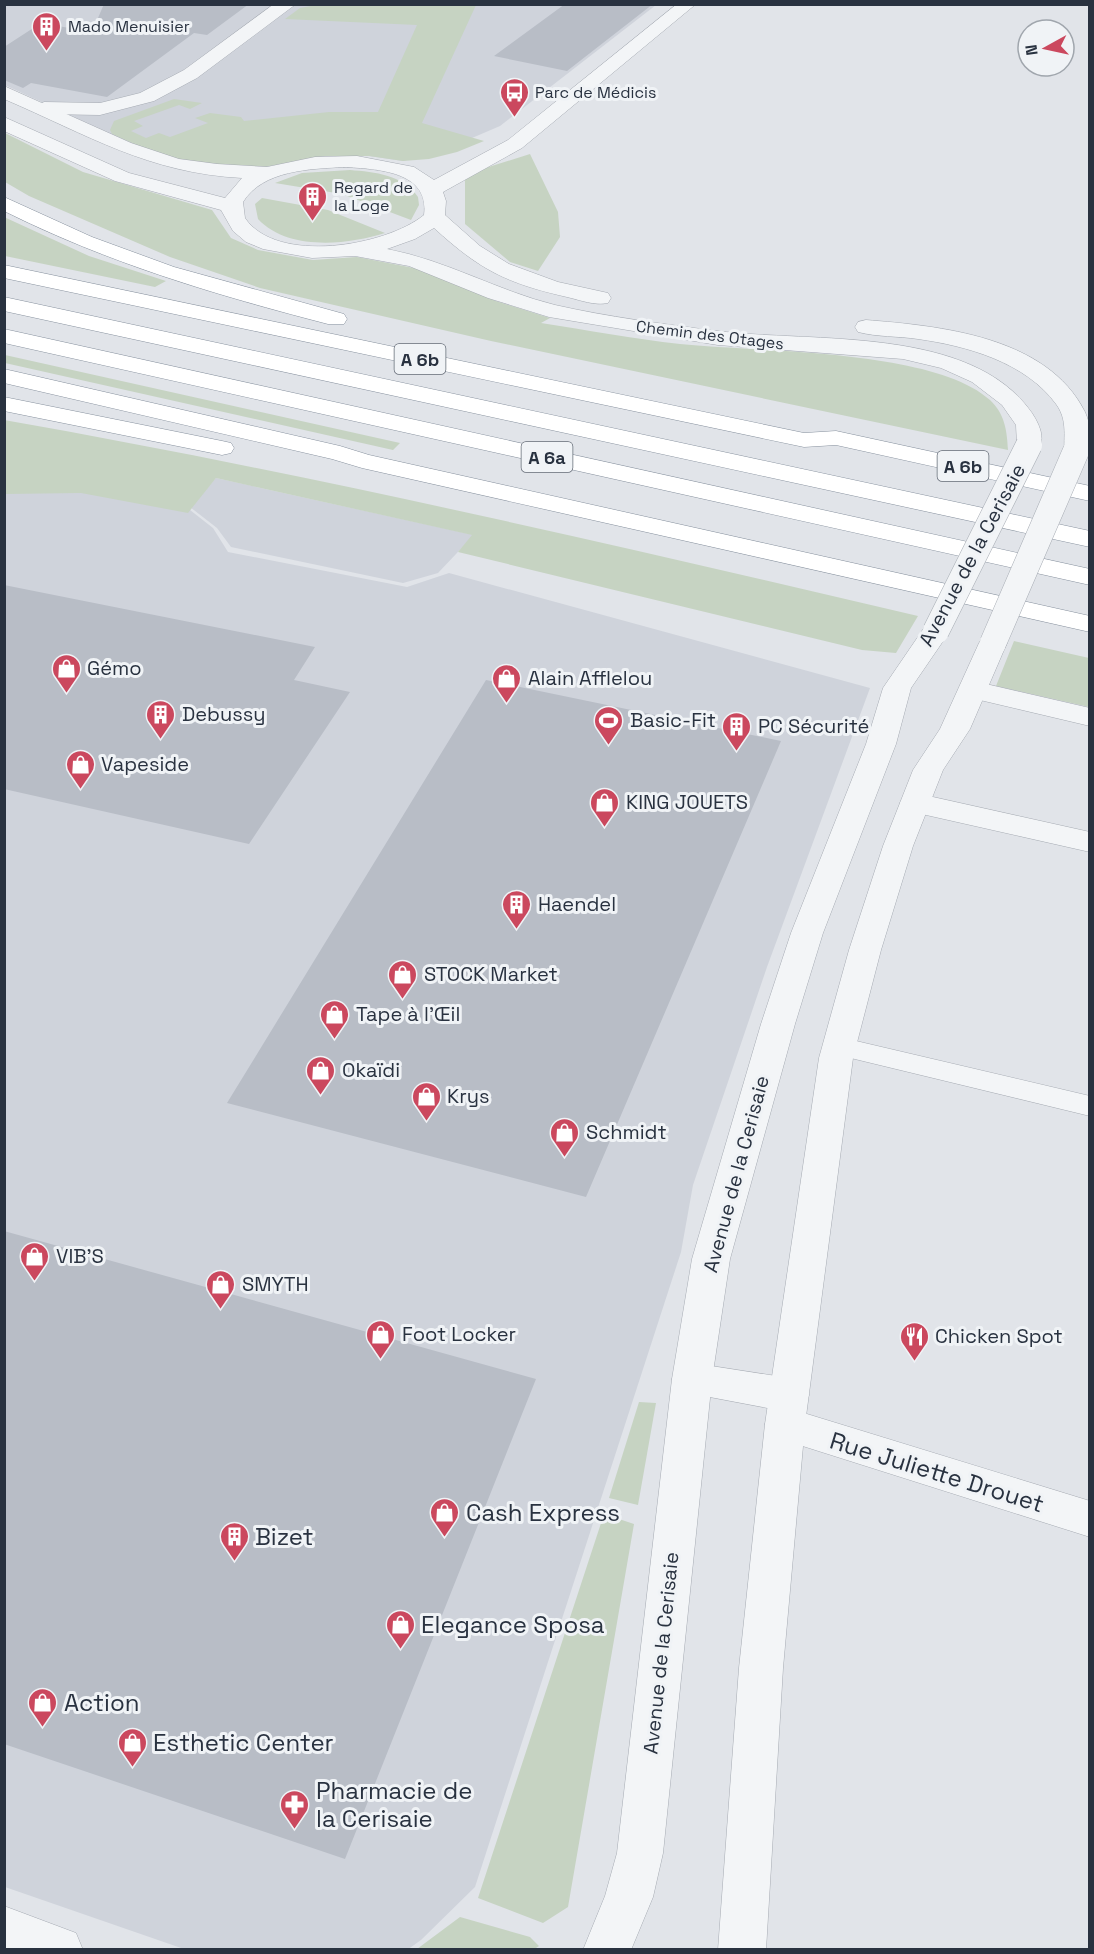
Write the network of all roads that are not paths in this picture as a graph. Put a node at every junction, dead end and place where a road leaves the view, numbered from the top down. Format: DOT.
graph roads {
  1 [pos="288,4"];
  2 [pos="688,4"];
  3 [pos="4,92"];
  4 [pos="122,107"];
  5 [pos="44,108"];
  6 [pos="540,121"];
  7 [pos="4,123"];
  8 [pos="91,131"];
  9 [pos="399,169"];
  10 [pos="270,173"];
  11 [pos="432,189"];
  12 [pos="4,202"];
  13 [pos="231,206"];
  14 [pos="434,217"];
  15 [pos="356,250"];
  16 [pos="4,271"];
  17 [pos="4,304"];
  18 [pos="707,314"];
  19 [pos="751,319"];
  20 [pos="4,336"];
  21 [pos="4,376"];
  22 [pos="4,404"];
  23 [pos="836,438"];
  24 [pos="1029,445"];
  25 [pos="362,461"];
  26 [pos="1089,494"];
  27 [pos="1089,539"];
  28 [pos="1089,577"];
  29 [pos="1089,624"];
  30 [pos="973,690"];
  31 [pos="1089,717"];
  32 [pos="915,803"];
  33 [pos="1089,842"];
  34 [pos="839,1046"];
  35 [pos="1089,1106"];
  36 [pos="692,1378"];
  37 [pos="787,1410"];
  38 [pos="1089,1519"];
  39 [pos="4,1930"];
  40 [pos="58,1950"];
  41 [pos="607,1950"];
  42 [pos="742,1950"];
  1 -- 4 [label="street"];
  2 -- 6 [label="street"];
  3 -- 5 [label="street"];
  4 -- 5 [label="street"];
  4 -- 8 [label="street"];
  5 -- 8 [label="street"];
  6 -- 9 [label="street"];
  6 -- 11 [label="street"];
  7 -- 13 [label="street"];
  8 -- 10 [label="street"];
  9 -- 10 [label="street"];
  9 -- 11 [label="street"];
  10 -- 13 [label="street"];
  11 -- 14 [label="street"];
  12 -- 23 [label="highway"];
  13 -- 15 [label="street"];
  14 -- 15 [label="street"];
  14 -- 18 [label="street, Chemin des Otages"];
  15 -- 24 [label="street, Chemin des Otages"];
  16 -- 23 [label="highway, A 6b"];
  17 -- 27 [label="highway, A 6a"];
  19 -- 30 [label="street, Chemin des Otages, bridge"];
  20 -- 28 [label="highway, A 6a"];
  21 -- 25 [label="highway"];
  22 -- 25 [label="highway"];
  23 -- 26 [label="highway, A 6b"];
  24 -- 36 [label="street, Avenue de la Cerisaie, bridge"];
  25 -- 29 [label="highway"];
  30 -- 31 [label="street"];
  30 -- 32 [label="street"];
  32 -- 33 [label="street"];
  32 -- 34 [label="street"];
  34 -- 35 [label="street"];
  34 -- 37 [label="street"];
  36 -- 37 [label="street, Rue Juliette Drouet"];
  36 -- 41 [label="street, Avenue de la Cerisaie"];
  37 -- 38 [label="street, Rue Juliette Drouet"];
  37 -- 42 [label="street"];
  39 -- 40 [label="street"];
}
